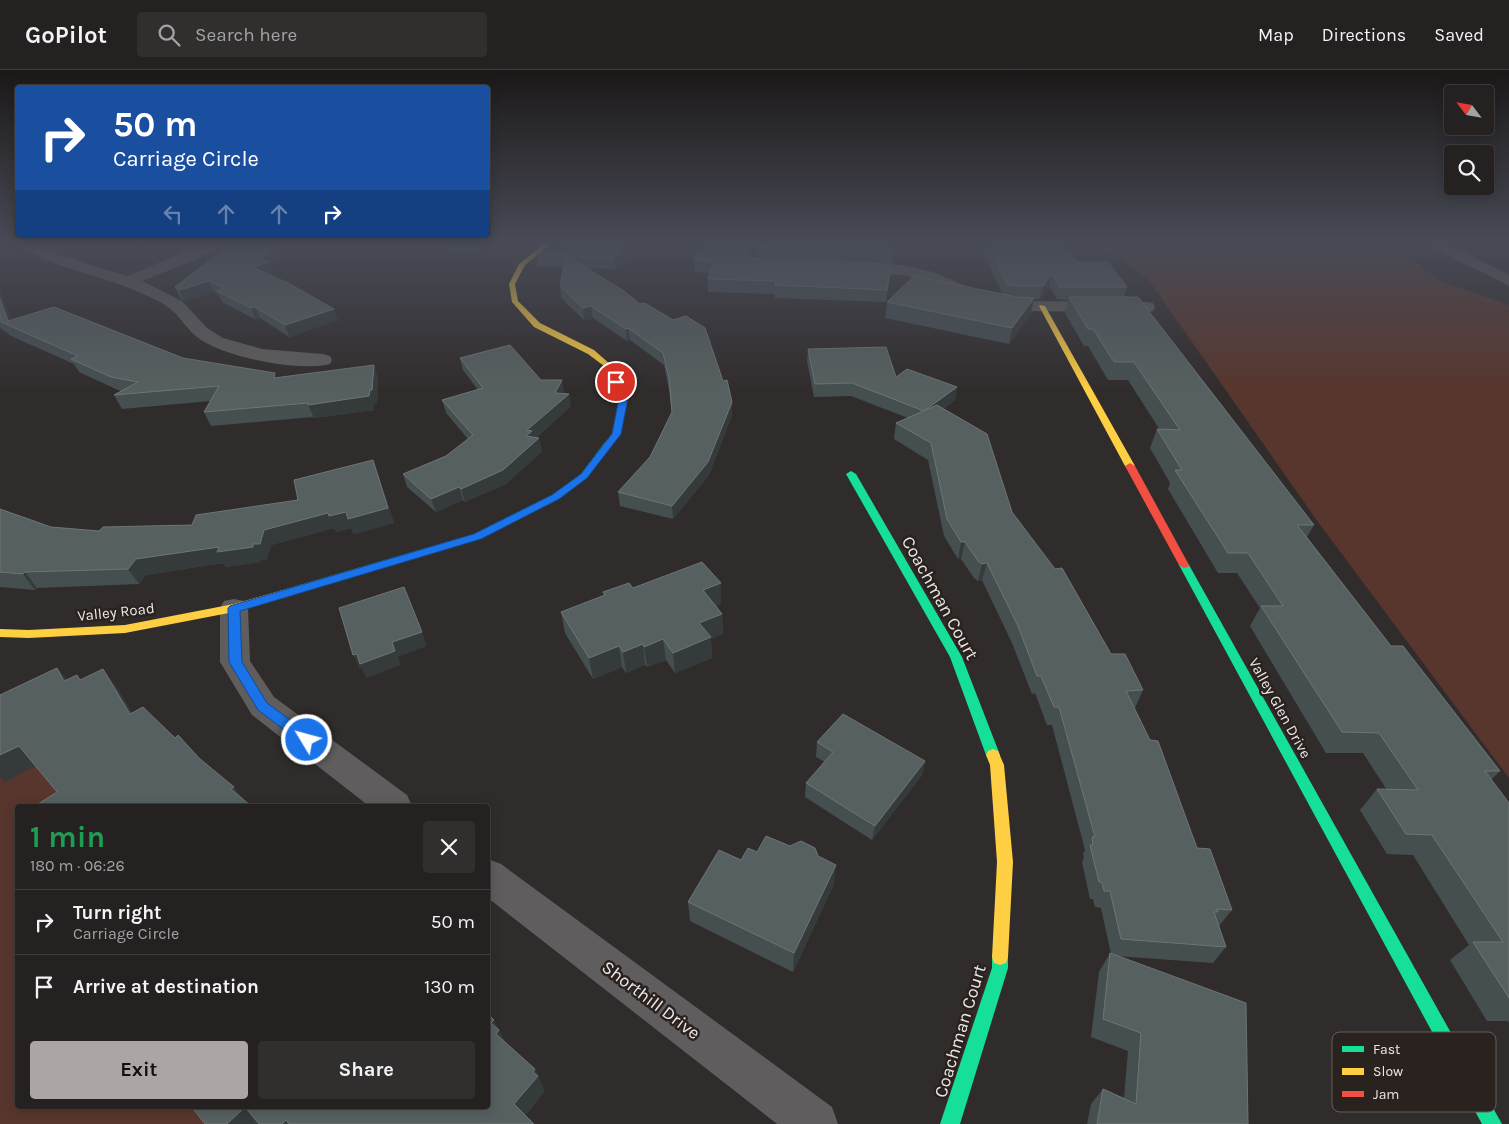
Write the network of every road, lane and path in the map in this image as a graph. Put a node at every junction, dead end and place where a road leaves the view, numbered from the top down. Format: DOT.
graph roads {
  1 [pos="154,293"];
  2 [pos="514,293"];
  3 [pos="968,293"];
  4 [pos="1042,306"];
  5 [pos="1147,307"];
  6 [pos="323,360"];
  7 [pos="851,474"];
  8 [pos="234,608"];
  9 [pos="0,633"];
  10 [pos="392,804"];
  11 [pos="490,878"];
  12 [pos="1441,1032"];
  13 [pos="1485,1112"];
  14 [pos="815,1124"];
  15 [pos="950,1124"];
  16 [pos="1492,1124"];
  1 -- 6 [label="street"];
  2 -- 8 [label="street, Valley Road"];
  3 -- 4 [label="street"];
  4 -- 5 [label="street"];
  4 -- 12 [label="street, Valley Glen Drive"];
  7 -- 15 [label="street, Coachman Court"];
  8 -- 9 [label="street, Valley Road"];
  8 -- 10 [label="street"];
  11 -- 14 [label="street, Shorthill Drive"];
  13 -- 16 [label="street, Valley Glen Drive"];
}
